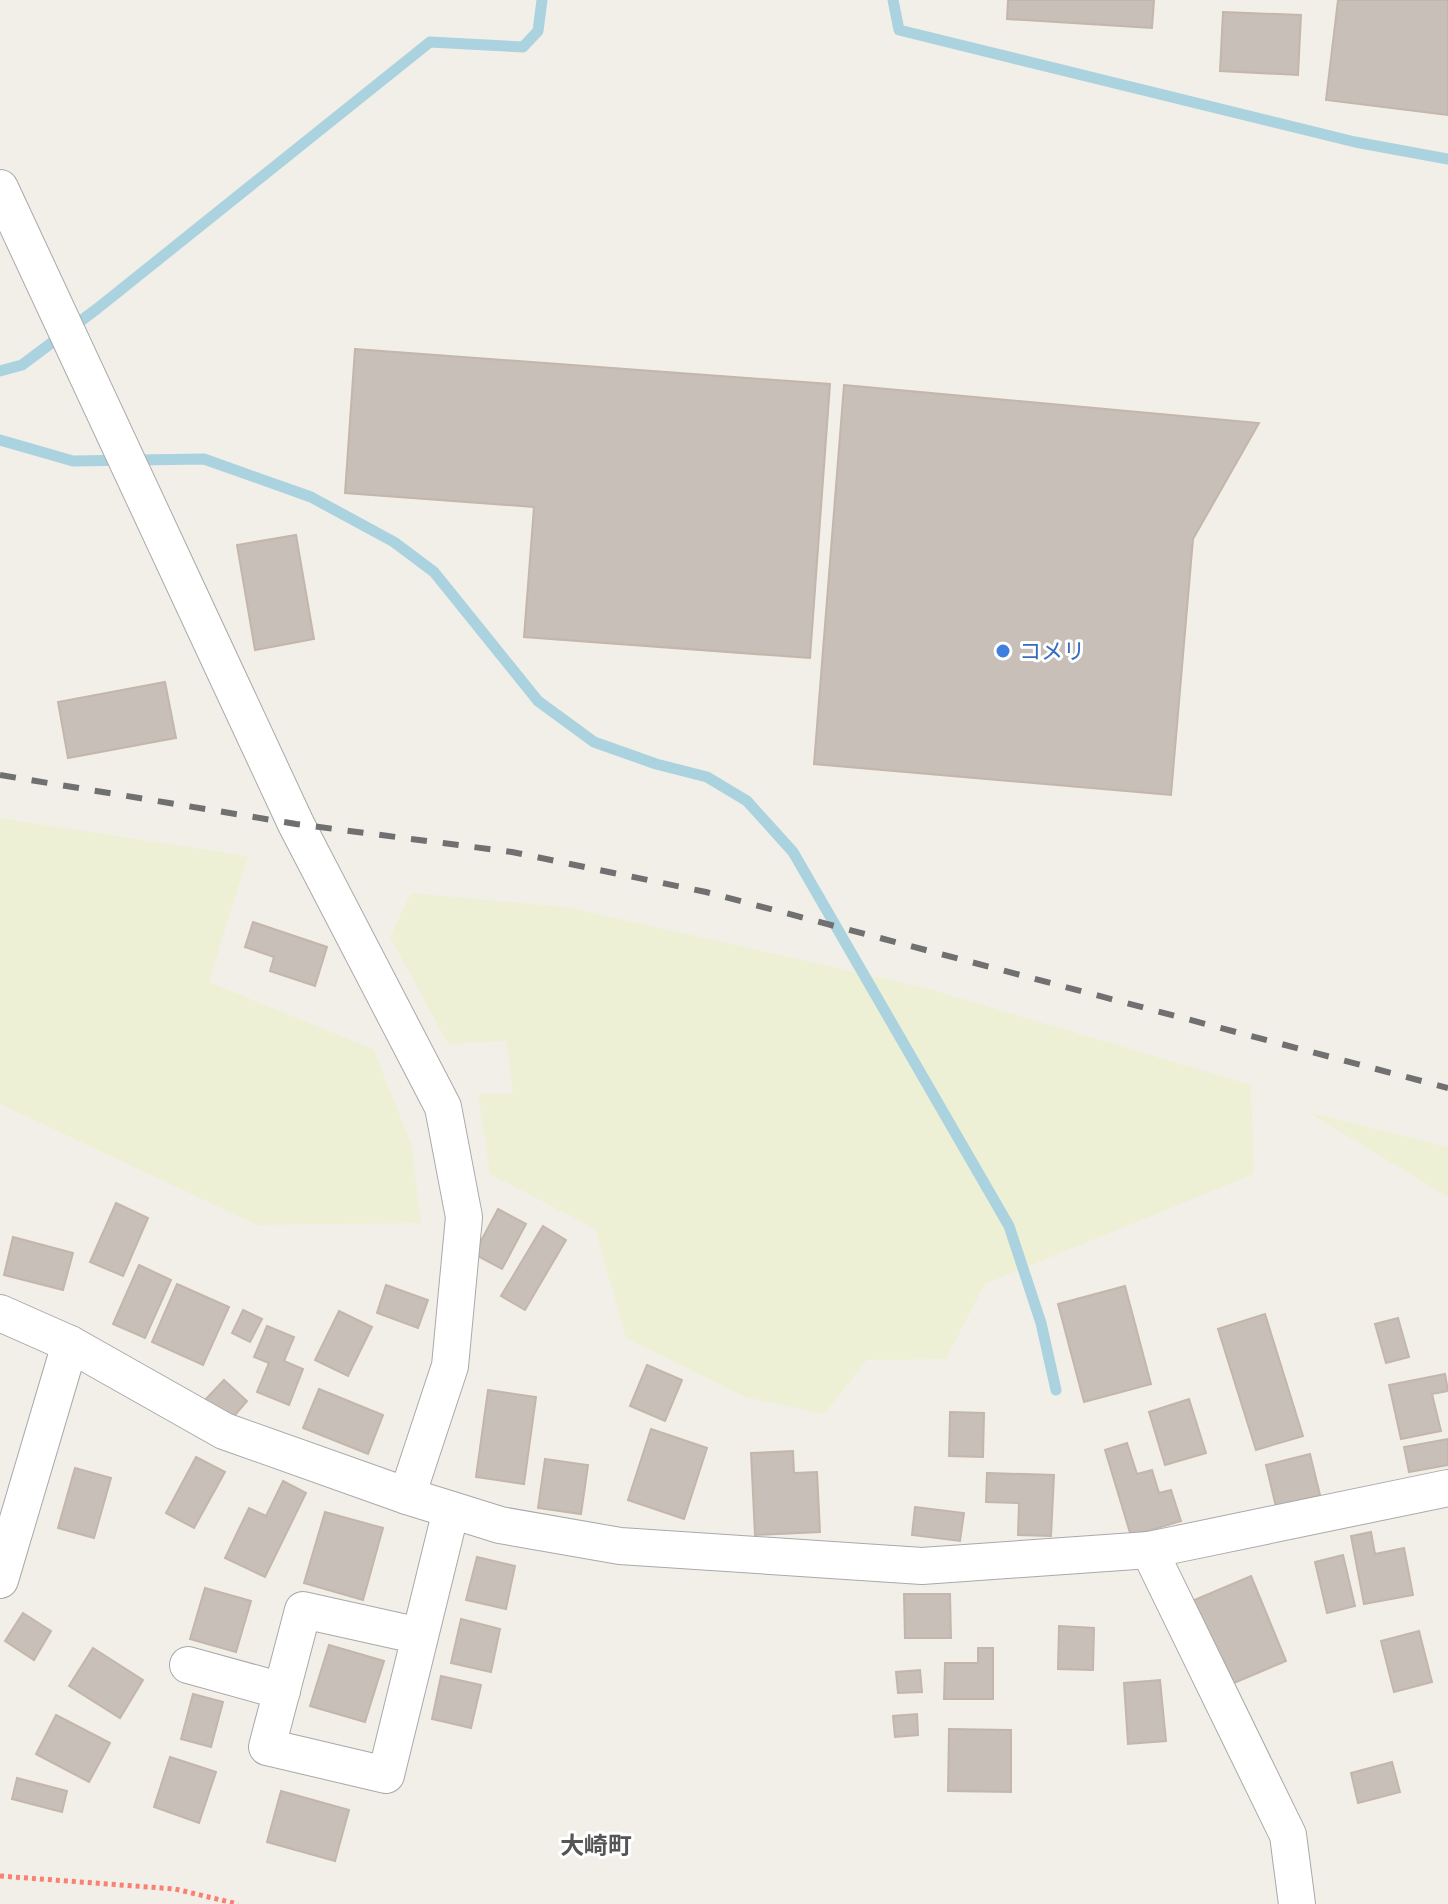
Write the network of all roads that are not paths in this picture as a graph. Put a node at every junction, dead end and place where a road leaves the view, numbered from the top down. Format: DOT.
graph roads {
  1 [pos="0,188"];
  2 [pos="0,1313"];
  3 [pos="70,1344"];
  4 [pos="1448,1488"];
  5 [pos="407,1496"];
  6 [pos="451,1510"];
  7 [pos="1149,1550"];
  8 [pos="0,1580"];
  9 [pos="420,1636"];
  10 [pos="188,1665"];
  11 [pos="282,1691"];
  12 [pos="1297,1904"];
  1 -- 5 [label="street"];
  2 -- 3 [label="street"];
  3 -- 5 [label="street"];
  3 -- 8 [label="street"];
  4 -- 7 [label="street"];
  5 -- 6 [label="street"];
  6 -- 7 [label="street"];
  6 -- 9 [label="street"];
  7 -- 12 [label="street"];
  9 -- 11 [label="street"];
  9 -- 11 [label="street"];
  10 -- 11 [label="street"];
}
